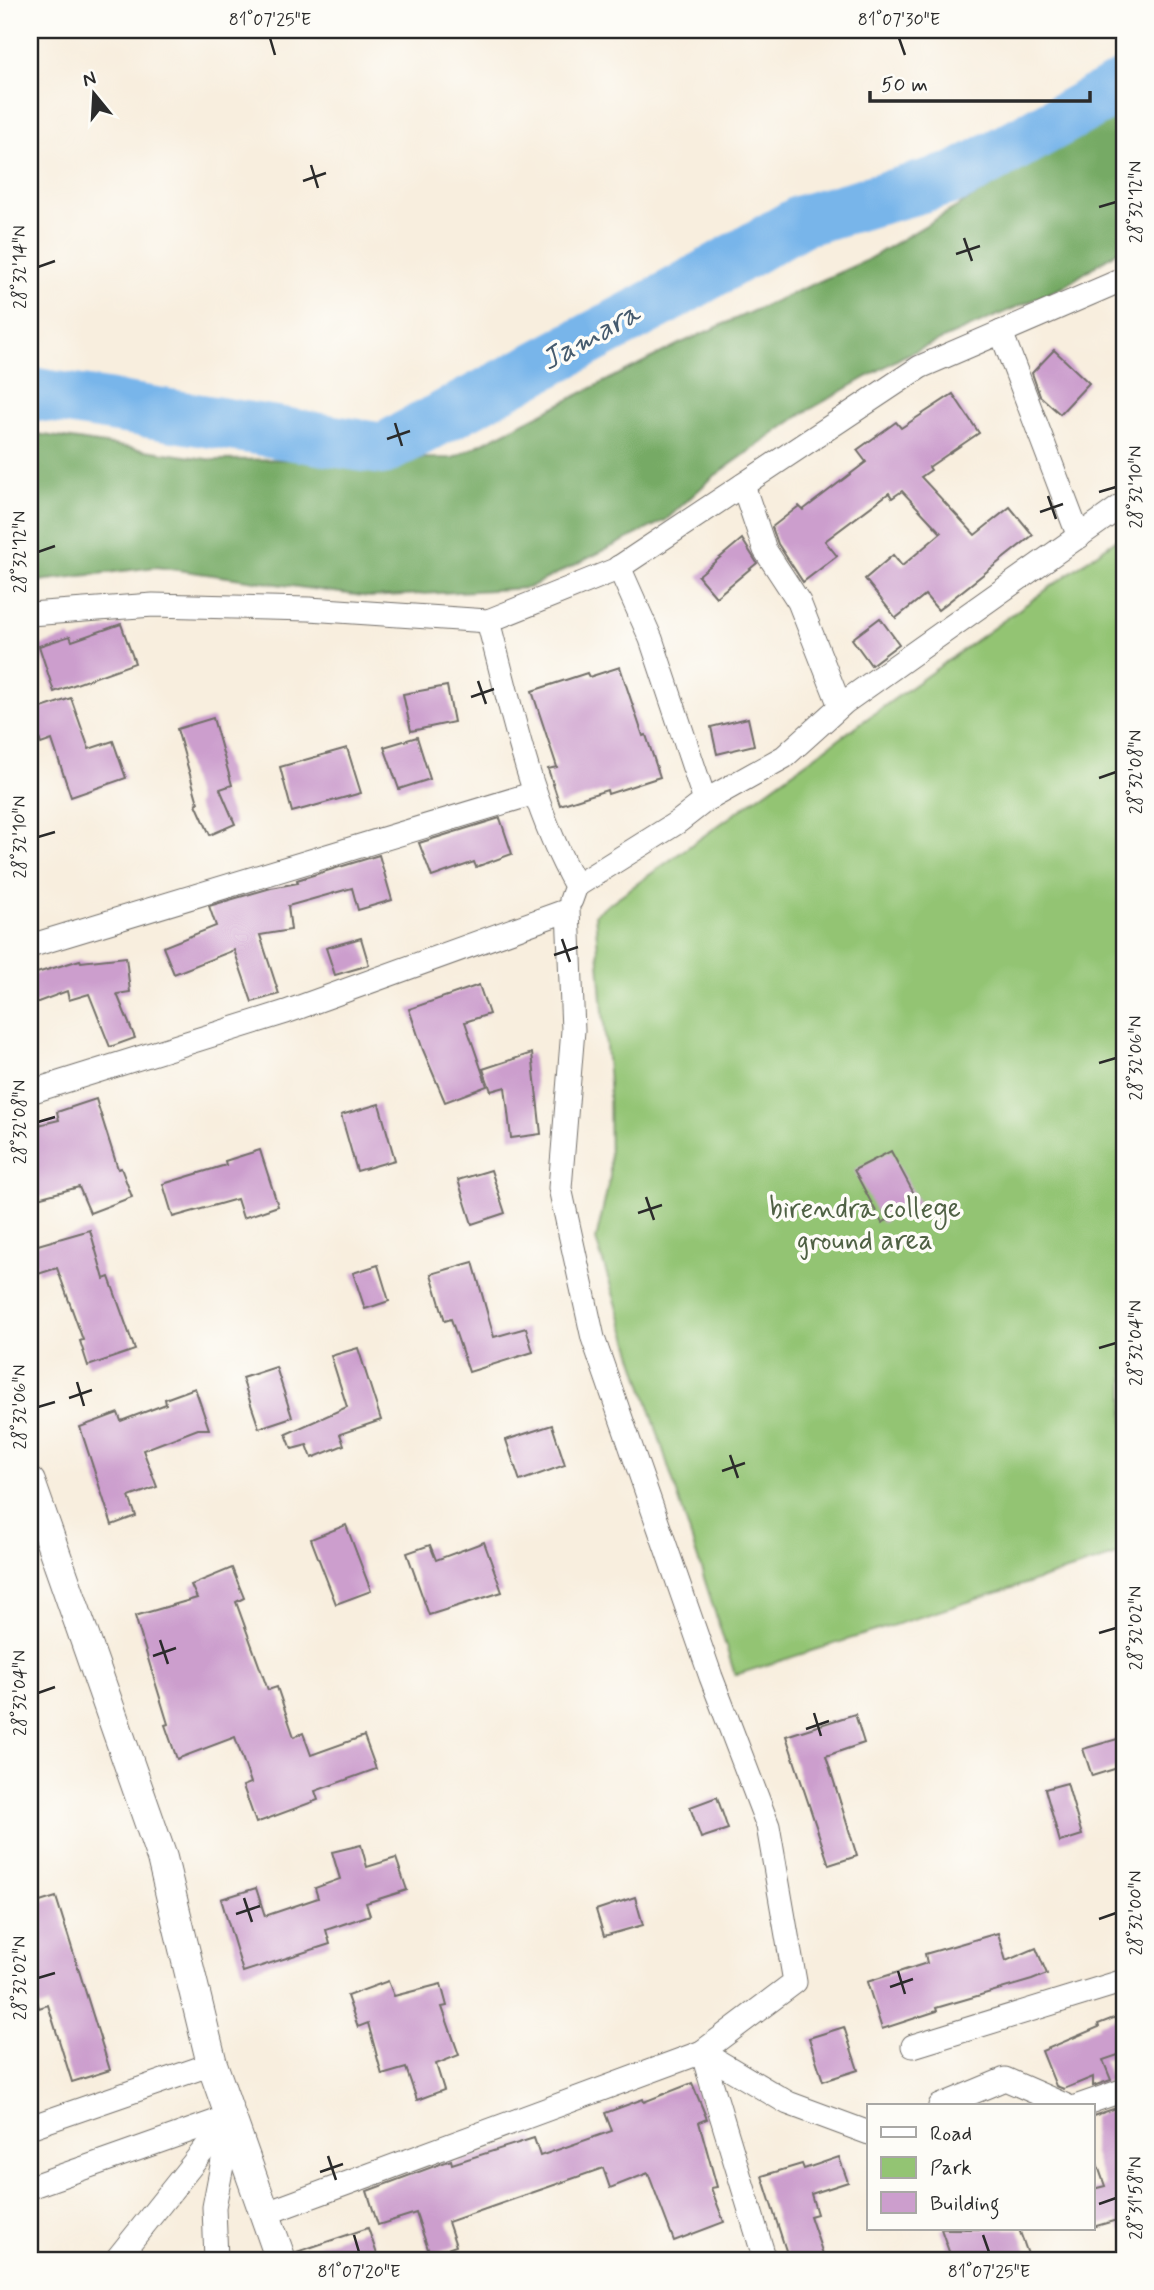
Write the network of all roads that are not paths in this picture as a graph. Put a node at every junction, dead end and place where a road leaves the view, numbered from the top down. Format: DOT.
graph roads {
  1 [pos="1124,279"];
  2 [pos="1001,332"];
  3 [pos="743,485"];
  4 [pos="1124,504"];
  5 [pos="1079,537"];
  6 [pos="619,567"];
  7 [pos="30,614"];
  8 [pos="488,621"];
  9 [pos="840,706"];
  10 [pos="535,793"];
  11 [pos="705,801"];
  12 [pos="576,886"];
  13 [pos="568,910"];
  14 [pos="30,946"];
  15 [pos="30,1092"];
  16 [pos="30,1482"];
  17 [pos="1124,1980"];
  18 [pos="913,2046"];
  19 [pos="702,2052"];
  20 [pos="212,2064"];
  21 [pos="1124,2090"];
  22 [pos="945,2104"];
  23 [pos="1063,2104"];
  24 [pos="1084,2104"];
  25 [pos="231,2116"];
  26 [pos="30,2127"];
  27 [pos="867,2132"];
  28 [pos="30,2187"];
  29 [pos="264,2214"];
  30 [pos="116,2260"];
  31 [pos="216,2260"];
  32 [pos="281,2260"];
  33 [pos="765,2260"];
  1 -- 2 [label="street"];
  2 -- 3 [label="street"];
  2 -- 5 [label="street"];
  3 -- 6 [label="street"];
  3 -- 9 [label="street"];
  4 -- 5 [label="street"];
  5 -- 9 [label="street"];
  6 -- 8 [label="street"];
  6 -- 11 [label="street"];
  7 -- 8 [label="street"];
  8 -- 10 [label="street"];
  9 -- 11 [label="street"];
  10 -- 12 [label="street"];
  10 -- 14 [label="street"];
  11 -- 12 [label="street"];
  12 -- 13 [label="street"];
  13 -- 15 [label="street"];
  13 -- 19 [label="street"];
  16 -- 20 [label="street"];
  17 -- 18 [label="street"];
  19 -- 27 [label="street"];
  19 -- 29 [label="street"];
  19 -- 33 [label="street"];
  20 -- 25 [label="street"];
  20 -- 26 [label="street"];
  21 -- 24 [label="street"];
  22 -- 23 [label="street"];
  25 -- 28 [label="street"];
  25 -- 29 [label="street"];
  25 -- 30 [label="street"];
  25 -- 31 [label="street"];
  29 -- 32 [label="street"];
}
